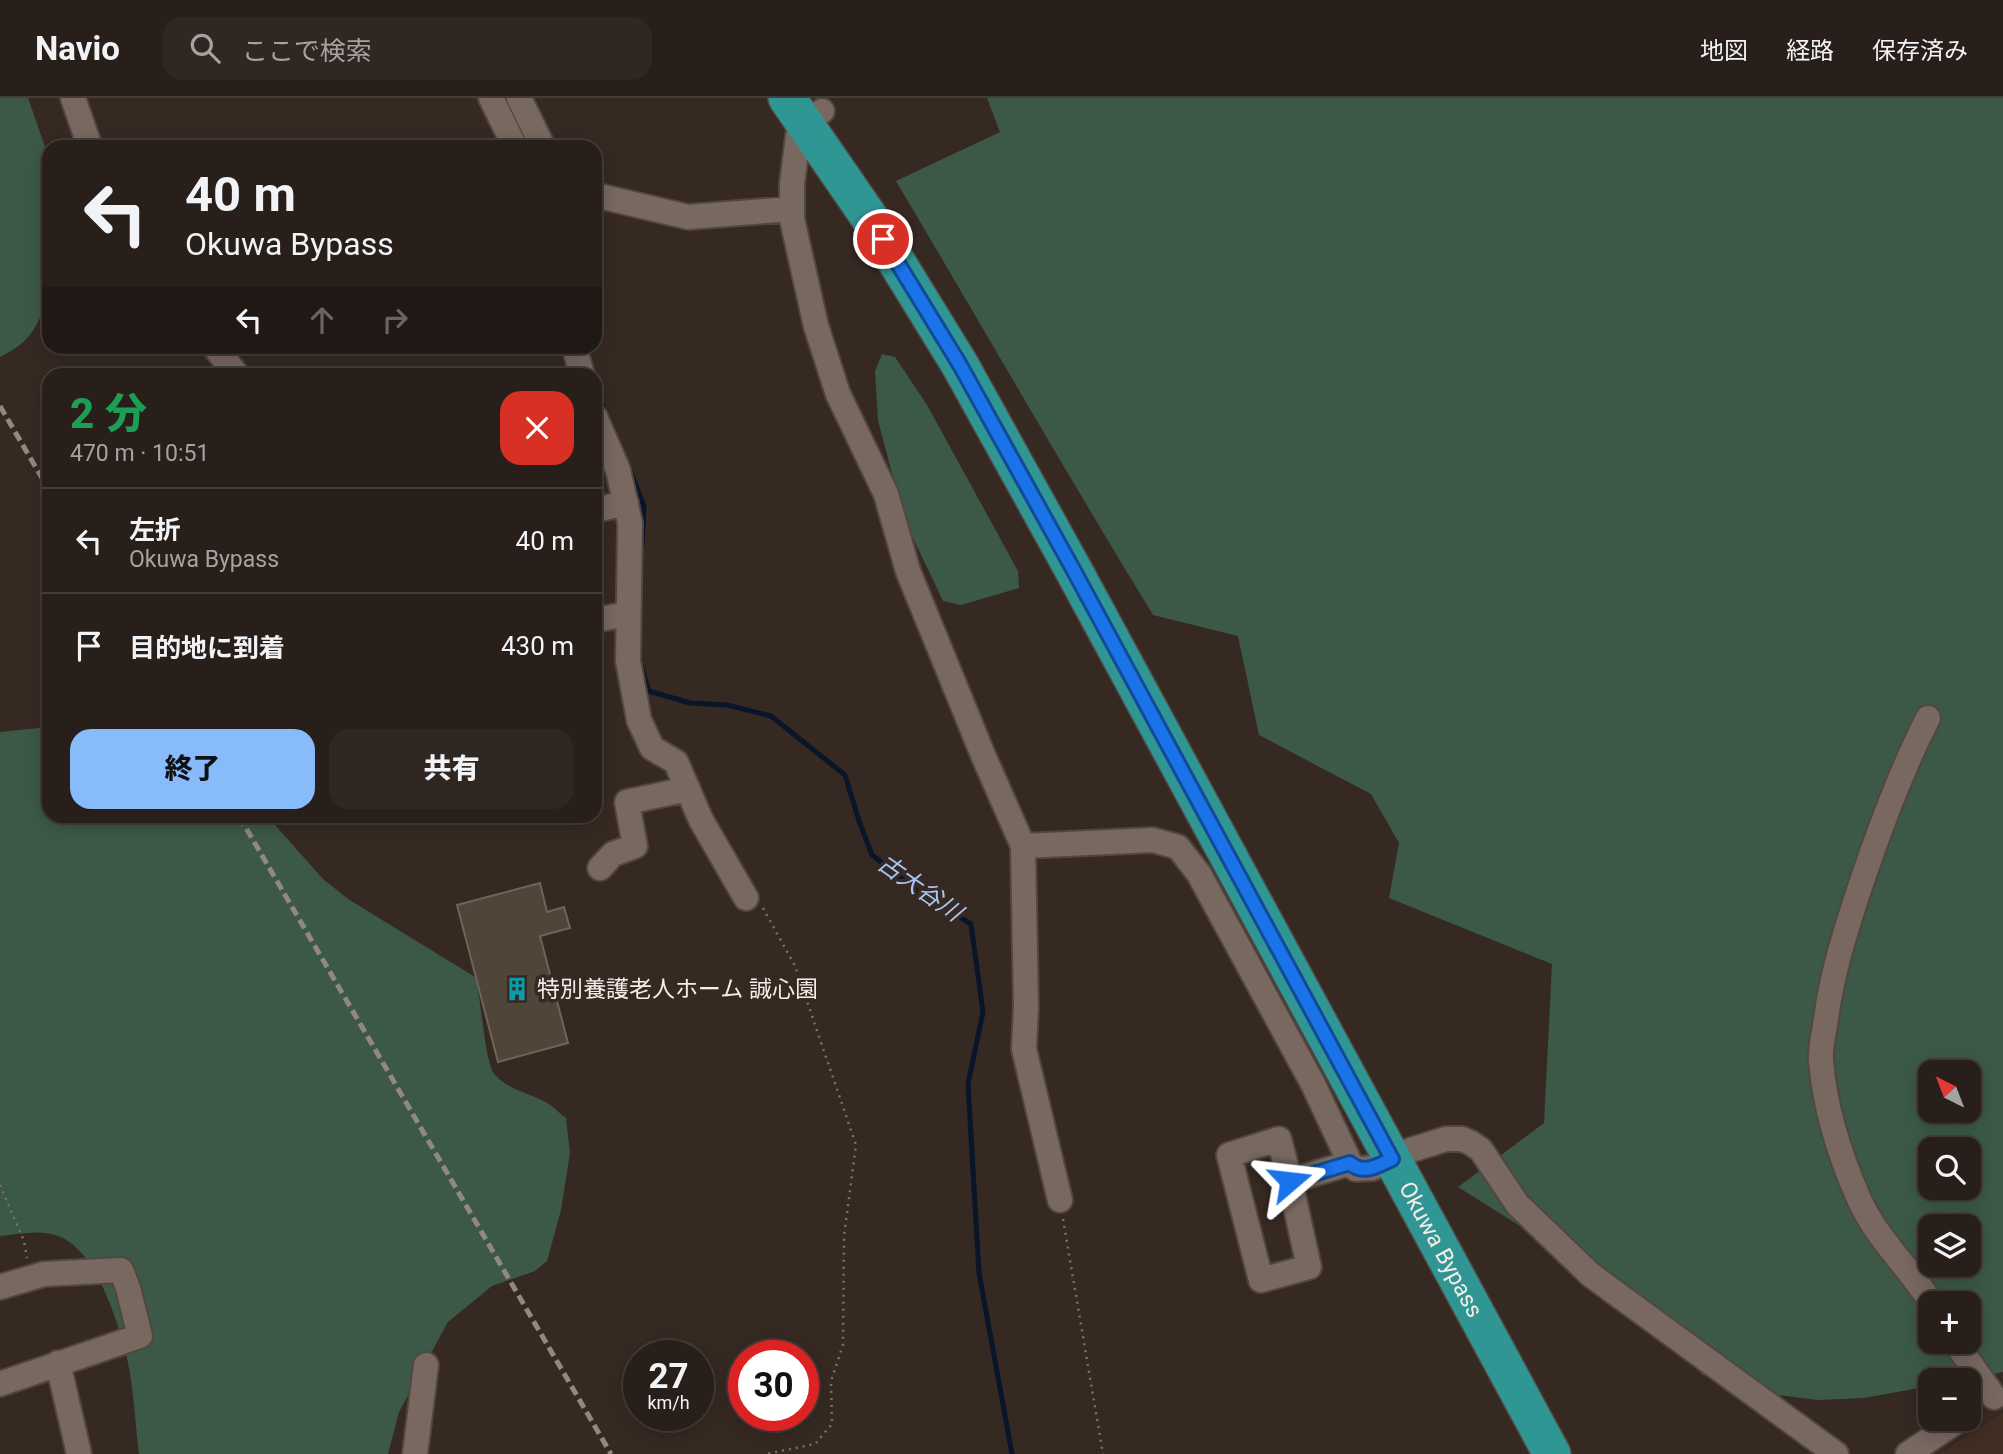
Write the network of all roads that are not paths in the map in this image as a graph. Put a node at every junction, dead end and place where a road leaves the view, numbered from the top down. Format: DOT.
graph roads {
  1 [pos="73,98"];
  2 [pos="491,98"];
  3 [pos="519,98"];
  4 [pos="806,107"];
  5 [pos="88,140"];
  6 [pos="512,140"];
  7 [pos="540,140"];
  8 [pos="602,197"];
  9 [pos="792,209"];
  10 [pos="220,354"];
  11 [pos="231,368"];
  12 [pos="602,433"];
  13 [pos="626,503"];
  14 [pos="602,508"];
  15 [pos="627,614"];
  16 [pos="602,619"];
  17 [pos="1928,718"];
  18 [pos="688,789"];
  19 [pos="1023,846"];
  20 [pos="600,868"];
  21 [pos="746,898"];
  22 [pos="1402,1154"];
  23 [pos="1350,1163"];
  24 [pos="1290,1181"];
  25 [pos="1060,1200"];
  26 [pos="0,1287"];
  27 [pos="1924,1291"];
  28 [pos="1965,1354"];
  29 [pos="58,1363"];
  30 [pos="426,1365"];
  31 [pos="0,1384"];
  32 [pos="1999,1395"];
  33 [pos="1981,1406"];
  34 [pos="1942,1431"];
  35 [pos="71,1452"];
  36 [pos="415,1454"];
  37 [pos="1552,1454"];
  38 [pos="1576,1454"];
  39 [pos="1836,1454"];
  40 [pos="1908,1454"];
  1 -- 5 [label="street"];
  2 -- 6 [label="street"];
  3 -- 7 [label="street"];
  4 -- 9 [label="street"];
  4 -- 22 [label="highway, Okuwa Bypass"];
  8 -- 9 [label="street"];
  9 -- 19 [label="street"];
  10 -- 11 [label="street"];
  12 -- 13 [label="street"];
  13 -- 14 [label="street"];
  13 -- 15 [label="street"];
  15 -- 16 [label="street"];
  15 -- 18 [label="street"];
  17 -- 27 [label="street"];
  18 -- 20 [label="street"];
  18 -- 21 [label="street"];
  19 -- 23 [label="street"];
  19 -- 25 [label="street"];
  22 -- 23 [label="street"];
  22 -- 37 [label="highway, Okuwa Bypass"];
  22 -- 38 [label="highway"];
  22 -- 39 [label="street"];
  23 -- 24 [label="street"];
  24 -- 24 [label="street"];
  26 -- 29 [label="street"];
  28 -- 32 [label="street"];
  29 -- 31 [label="street"];
  29 -- 35 [label="street"];
  30 -- 36 [label="street"];
  32 -- 33 [label="street"];
  34 -- 40 [label="street"];
}
